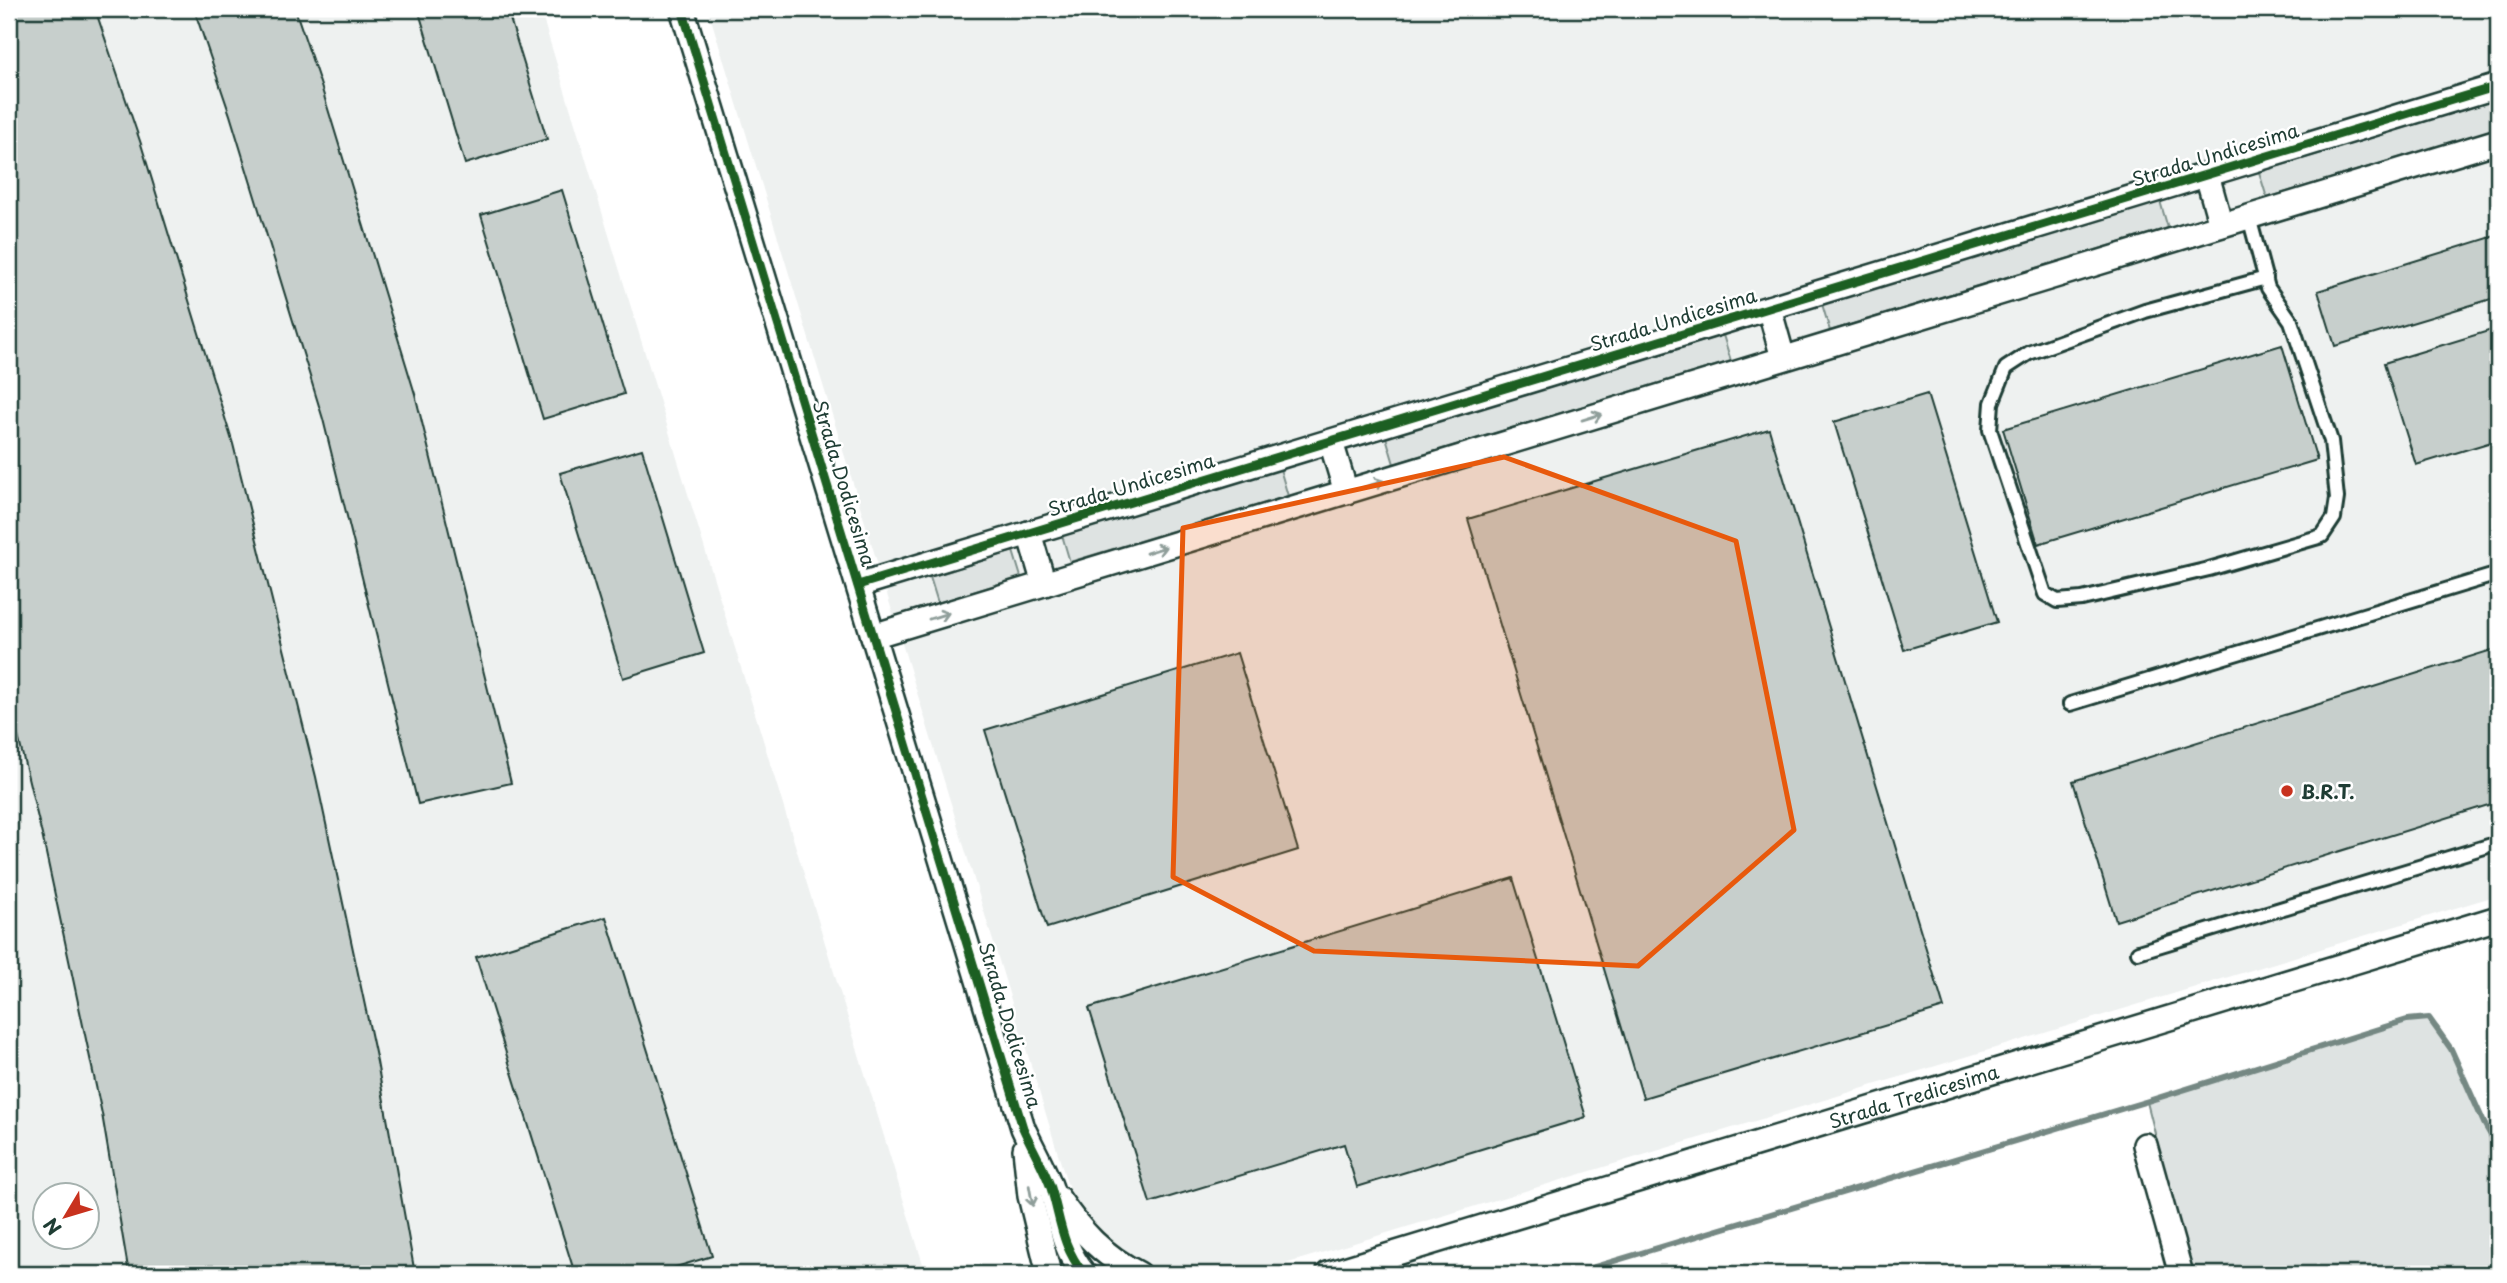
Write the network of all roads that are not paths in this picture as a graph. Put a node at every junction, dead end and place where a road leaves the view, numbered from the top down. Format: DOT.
graph roads {
  1 [pos="682,9"];
  2 [pos="2498,86"];
  3 [pos="2498,141"];
  4 [pos="2207,176"];
  5 [pos="2249,217"];
  6 [pos="2221,225"];
  7 [pos="2266,278"];
  8 [pos="1769,308"];
  9 [pos="1783,358"];
  10 [pos="1331,442"];
  11 [pos="1346,492"];
  12 [pos="1029,533"];
  13 [pos="2498,574"];
  14 [pos="1044,584"];
  15 [pos="858,585"];
  16 [pos="873,636"];
  17 [pos="2070,704"];
  18 [pos="2498,843"];
  19 [pos="2498,918"];
  20 [pos="2138,952"];
  21 [pos="1023,1128"];
  22 [pos="2146,1145"];
  23 [pos="1050,1188"];
  24 [pos="1049,1274"];
  25 [pos="1084,1274"];
  26 [pos="1139,1274"];
  27 [pos="1328,1274"];
  28 [pos="2181,1274"];
  1 -- 15 [label="street, Strada Dodicesima"];
  2 -- 4 [label="street, Strada Undicesima"];
  3 -- 5 [label="street"];
  4 -- 6 [label="street, Strada Undicesima"];
  4 -- 8 [label="street, Strada Undicesima"];
  5 -- 6 [label="street"];
  5 -- 7 [label="lane"];
  6 -- 9 [label="street"];
  7 -- 7 [label="lane"];
  8 -- 9 [label="street, Strada Undicesima"];
  8 -- 10 [label="street, Strada Undicesima"];
  11 -- 9 [label="street, one-way"];
  10 -- 11 [label="street"];
  10 -- 12 [label="street, Strada Undicesima"];
  14 -- 11 [label="street, one-way"];
  12 -- 14 [label="street, Strada Undicesima"];
  12 -- 15 [label="street, Strada Undicesima"];
  13 -- 17 [label="lane"];
  16 -- 14 [label="street, one-way"];
  15 -- 16 [label="street, Strada Dodicesima"];
  16 -- 21 [label="street, Strada Dodicesima"];
  18 -- 20 [label="lane"];
  19 -- 27 [label="street, Strada Tredicesima"];
  21 -- 23 [label="street"];
  21 -- 24 [label="street, one-way"];
  22 -- 28 [label="street"];
  23 -- 25 [label="street"];
  23 -- 26 [label="street"];
}
